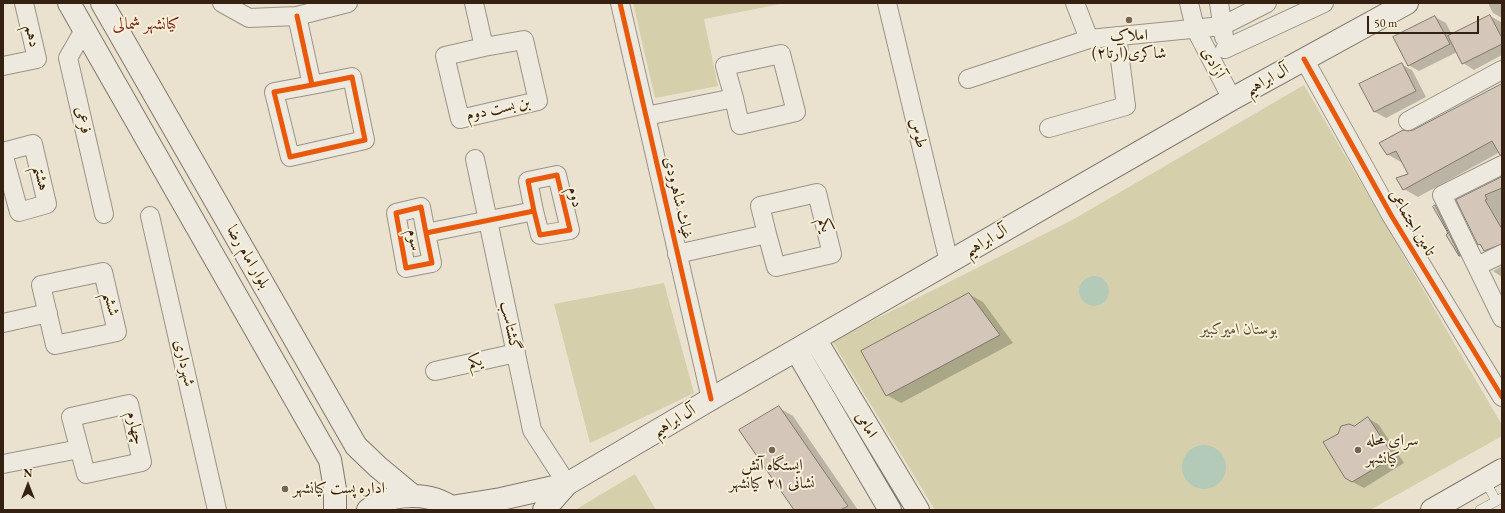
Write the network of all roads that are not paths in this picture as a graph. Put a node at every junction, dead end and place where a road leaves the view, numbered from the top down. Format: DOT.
graph roads {
  1 [pos="24,3"];
  2 [pos="68,3"];
  3 [pos="102,3"];
  4 [pos="222,3"];
  5 [pos="348,3"];
  6 [pos="474,3"];
  7 [pos="620,3"];
  8 [pos="887,3"];
  9 [pos="1075,3"];
  10 [pos="1189,3"];
  11 [pos="1219,3"];
  12 [pos="1267,3"];
  13 [pos="1324,3"];
  14 [pos="1407,3"];
  15 [pos="297,16"];
  16 [pos="1222,26"];
  17 [pos="1195,28"];
  18 [pos="84,30"];
  19 [pos="1116,36"];
  20 [pos="1089,38"];
  21 [pos="484,47"];
  22 [pos="1225,49"];
  23 [pos="1304,59"];
  24 [pos="3,66"];
  25 [pos="1502,70"];
  26 [pos="968,79"];
  27 [pos="312,85"];
  28 [pos="734,98"];
  29 [pos="1232,99"];
  30 [pos="646,116"];
  31 [pos="1408,121"];
  32 [pos="1049,128"];
  33 [pos="3,152"];
  34 [pos="475,159"];
  35 [pos="1502,165"];
  36 [pos="6,181"];
  37 [pos="534,211"];
  38 [pos="104,214"];
  39 [pos="150,216"];
  40 [pos="488,220"];
  41 [pos="426,233"];
  42 [pos="767,234"];
  43 [pos="677,254"];
  44 [pos="1502,254"];
  45 [pos="948,262"];
  46 [pos="1477,266"];
  47 [pos="48,313"];
  48 [pos="1502,318"];
  49 [pos="3,323"];
  50 [pos="806,345"];
  51 [pos="516,353"];
  52 [pos="435,371"];
  53 [pos="1502,397"];
  54 [pos="710,399"];
  55 [pos="79,449"];
  56 [pos="3,464"];
  57 [pos="1494,475"];
  58 [pos="567,484"];
  59 [pos="413,496"];
  60 [pos="1499,499"];
  61 [pos="453,508"];
  62 [pos="217,510"];
  63 [pos="335,510"];
  64 [pos="368,510"];
  65 [pos="544,510"];
  66 [pos="890,510"];
  67 [pos="918,510"];
  68 [pos="1432,510"];
  69 [pos="1480,510"];
  1 -- 24 [label="street, دهم"];
  2 -- 18 [label="main road, بلوار امام رضا"];
  3 -- 59 [label="main road, بلوار امام رضا"];
  4 -- 15 [label="street"];
  5 -- 15 [label="street"];
  6 -- 21 [label="street"];
  7 -- 30 [label="street, غیاث شاهرودی"];
  8 -- 45 [label="street, طوس"];
  9 -- 20 [label="street"];
  10 -- 17 [label="street, آزادی"];
  11 -- 16 [label="street, آزادی"];
  12 -- 16 [label="street"];
  13 -- 22 [label="street, آزادی"];
  14 -- 23 [label="main road, آل ابراهیم"];
  15 -- 27 [label="street"];
  16 -- 17 [label="street"];
  16 -- 22 [label="street, آزادی"];
  17 -- 19 [label="street"];
  17 -- 29 [label="street, آزادی"];
  18 -- 38 [label="street, فرعی"];
  18 -- 63 [label="main road, بلوار امام رضا"];
  19 -- 20 [label="street"];
  19 -- 32 [label="street"];
  20 -- 26 [label="street"];
  21 -- 21 [label="street, بن بست دوم"];
  22 -- 29 [label="street, آزادی"];
  23 -- 29 [label="main road, آل ابراهیم"];
  23 -- 53 [label="street, تامین اجتماعی"];
  25 -- 31 [label="street"];
  27 -- 27 [label="street"];
  28 -- 28 [label="street"];
  28 -- 30 [label="street"];
  29 -- 45 [label="main road, آل ابراهیم"];
  30 -- 43 [label="street, غیاث شاهرودی"];
  33 -- 36 [label="street, هشتم"];
  33 -- 36 [label="street, هشتم"];
  34 -- 40 [label="street, گشتاسب"];
  35 -- 46 [label="street"];
  37 -- 40 [label="street"];
  39 -- 62 [label="street, شهرداری"];
  40 -- 41 [label="street, سوم"];
  40 -- 51 [label="street, گشتاسب"];
  42 -- 42 [label="street, یکم"];
  42 -- 43 [label="street"];
  43 -- 54 [label="street, غیاث شاهرودی"];
  44 -- 46 [label="street"];
  45 -- 50 [label="main road, آل ابراهیم"];
  46 -- 48 [label="street"];
  47 -- 47 [label="street, ششم"];
  47 -- 49 [label="street"];
  50 -- 54 [label="main road, آل ابراهیم"];
  50 -- 66 [label="main road, امامی"];
  50 -- 67 [label="main road, امامی"];
  51 -- 52 [label="street, یکم"];
  51 -- 58 [label="street, گشتاسب"];
  54 -- 58 [label="main road, آل ابراهیم"];
  55 -- 55 [label="street, چهارم"];
  55 -- 56 [label="street"];
  57 -- 60 [label="lane"];
  57 -- 68 [label="main road"];
  58 -- 61 [label="main road"];
  58 -- 65 [label="main road"];
  59 -- 61 [label="main road"];
  59 -- 64 [label="main road"];
  60 -- 69 [label="lane"];
}
